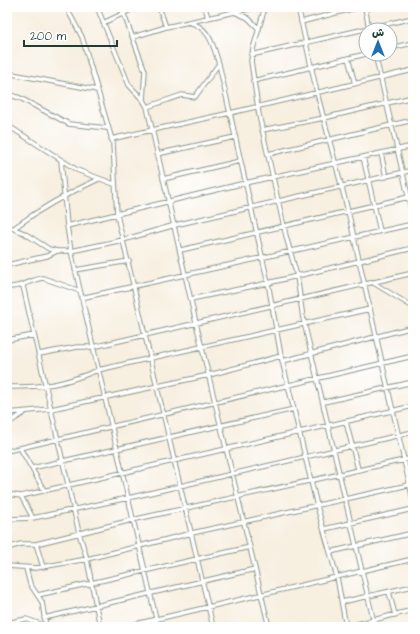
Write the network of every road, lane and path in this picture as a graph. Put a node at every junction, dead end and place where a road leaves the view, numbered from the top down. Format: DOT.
graph roads {
  1 [pos="66,7"];
  2 [pos="97,7"];
  3 [pos="125,7"];
  4 [pos="137,7"];
  5 [pos="159,7"];
  6 [pos="205,7"];
  7 [pos="232,7"];
  8 [pos="258,7"];
  9 [pos="265,7"];
  10 [pos="298,7"];
  11 [pos="359,7"];
  12 [pos="364,7"];
  13 [pos="123,12"];
  14 [pos="234,12"];
  15 [pos="208,18"];
  16 [pos="413,18"];
  17 [pos="188,22"];
  18 [pos="302,22"];
  19 [pos="367,22"];
  20 [pos="397,22"];
  21 [pos="103,23"];
  22 [pos="166,27"];
  23 [pos="259,29"];
  24 [pos="358,32"];
  25 [pos="133,37"];
  26 [pos="413,43"];
  27 [pos="306,44"];
  28 [pos="398,46"];
  29 [pos="251,55"];
  30 [pos="358,56"];
  31 [pos="348,58"];
  32 [pos="377,62"];
  33 [pos="219,64"];
  34 [pos="311,66"];
  35 [pos="413,70"];
  36 [pos="7,73"];
  37 [pos="381,77"];
  38 [pos="253,81"];
  39 [pos="355,84"];
  40 [pos="98,90"];
  41 [pos="317,93"];
  42 [pos="7,94"];
  43 [pos="413,96"];
  44 [pos="143,100"];
  45 [pos="387,102"];
  46 [pos="257,106"];
  47 [pos="147,107"];
  48 [pos="230,113"];
  49 [pos="324,118"];
  50 [pos="413,120"];
  51 [pos="7,125"];
  52 [pos="392,126"];
  53 [pos="107,128"];
  54 [pos="152,130"];
  55 [pos="262,130"];
  56 [pos="235,137"];
  57 [pos="111,139"];
  58 [pos="330,140"];
  59 [pos="413,146"];
  60 [pos="397,150"];
  61 [pos="381,153"];
  62 [pos="157,154"];
  63 [pos="268,154"];
  64 [pos="363,157"];
  65 [pos="61,160"];
  66 [pos="240,161"];
  67 [pos="336,164"];
  68 [pos="413,170"];
  69 [pos="402,174"];
  70 [pos="273,177"];
  71 [pos="386,177"];
  72 [pos="99,179"];
  73 [pos="163,179"];
  74 [pos="368,181"];
  75 [pos="245,183"];
  76 [pos="114,184"];
  77 [pos="342,188"];
  78 [pos="64,195"];
  79 [pos="413,196"];
  80 [pos="408,197"];
  81 [pos="279,201"];
  82 [pos="169,202"];
  83 [pos="374,205"];
  84 [pos="251,208"];
  85 [pos="348,211"];
  86 [pos="117,215"];
  87 [pos="413,217"];
  88 [pos="413,224"];
  89 [pos="175,225"];
  90 [pos="7,226"];
  91 [pos="67,226"];
  92 [pos="284,226"];
  93 [pos="14,228"];
  94 [pos="257,232"];
  95 [pos="380,232"];
  96 [pos="354,238"];
  97 [pos="123,240"];
  98 [pos="413,248"];
  99 [pos="71,250"];
  100 [pos="181,250"];
  101 [pos="58,251"];
  102 [pos="291,252"];
  103 [pos="262,258"];
  104 [pos="359,260"];
  105 [pos="129,261"];
  106 [pos="7,266"];
  107 [pos="75,270"];
  108 [pos="413,273"];
  109 [pos="186,274"];
  110 [pos="297,276"];
  111 [pos="372,282"];
  112 [pos="268,283"];
  113 [pos="364,284"];
  114 [pos="22,286"];
  115 [pos="135,286"];
  116 [pos="7,287"];
  117 [pos="80,291"];
  118 [pos="81,298"];
  119 [pos="191,298"];
  120 [pos="301,300"];
  121 [pos="413,303"];
  122 [pos="408,304"];
  123 [pos="272,306"];
  124 [pos="413,307"];
  125 [pos="370,309"];
  126 [pos="196,323"];
  127 [pos="305,323"];
  128 [pos="413,327"];
  129 [pos="277,330"];
  130 [pos="34,335"];
  131 [pos="146,336"];
  132 [pos="376,336"];
  133 [pos="7,340"];
  134 [pos="93,347"];
  135 [pos="202,347"];
  136 [pos="313,352"];
  137 [pos="39,354"];
  138 [pos="281,356"];
  139 [pos="413,356"];
  140 [pos="150,358"];
  141 [pos="283,361"];
  142 [pos="382,363"];
  143 [pos="98,370"];
  144 [pos="209,375"];
  145 [pos="319,378"];
  146 [pos="413,382"];
  147 [pos="289,385"];
  148 [pos="7,386"];
  149 [pos="45,386"];
  150 [pos="157,387"];
  151 [pos="387,388"];
  152 [pos="104,398"];
  153 [pos="215,402"];
  154 [pos="324,402"];
  155 [pos="413,406"];
  156 [pos="51,409"];
  157 [pos="294,409"];
  158 [pos="392,411"];
  159 [pos="25,412"];
  160 [pos="7,413"];
  161 [pos="164,413"];
  162 [pos="346,422"];
  163 [pos="7,424"];
  164 [pos="111,425"];
  165 [pos="221,425"];
  166 [pos="329,426"];
  167 [pos="299,432"];
  168 [pos="413,432"];
  169 [pos="398,436"];
  170 [pos="170,437"];
  171 [pos="58,438"];
  172 [pos="352,446"];
  173 [pos="20,448"];
  174 [pos="226,448"];
  175 [pos="116,449"];
  176 [pos="335,450"];
  177 [pos="7,451"];
  178 [pos="305,456"];
  179 [pos="413,458"];
  180 [pos="404,460"];
  181 [pos="175,461"];
  182 [pos="63,462"];
  183 [pos="32,468"];
  184 [pos="358,469"];
  185 [pos="122,473"];
  186 [pos="232,473"];
  187 [pos="340,473"];
  188 [pos="310,479"];
  189 [pos="68,485"];
  190 [pos="411,485"];
  191 [pos="181,486"];
  192 [pos="44,490"];
  193 [pos="7,494"];
  194 [pos="21,496"];
  195 [pos="238,497"];
  196 [pos="128,498"];
  197 [pos="346,499"];
  198 [pos="413,500"];
  199 [pos="317,506"];
  200 [pos="187,508"];
  201 [pos="413,509"];
  202 [pos="74,510"];
  203 [pos="33,518"];
  204 [pos="7,519"];
  205 [pos="132,520"];
  206 [pos="244,522"];
  207 [pos="352,523"];
  208 [pos="324,529"];
  209 [pos="79,533"];
  210 [pos="192,533"];
  211 [pos="413,534"];
  212 [pos="36,544"];
  213 [pos="138,546"];
  214 [pos="357,546"];
  215 [pos="250,547"];
  216 [pos="7,548"];
  217 [pos="330,552"];
  218 [pos="87,559"];
  219 [pos="198,559"];
  220 [pos="413,559"];
  221 [pos="7,566"];
  222 [pos="43,567"];
  223 [pos="26,568"];
  224 [pos="144,570"];
  225 [pos="256,570"];
  226 [pos="362,570"];
  227 [pos="337,577"];
  228 [pos="203,582"];
  229 [pos="92,584"];
  230 [pos="413,586"];
  231 [pos="389,592"];
  232 [pos="149,593"];
  233 [pos="262,593"];
  234 [pos="38,595"];
  235 [pos="368,596"];
  236 [pos="342,602"];
  237 [pos="96,606"];
  238 [pos="209,606"];
  239 [pos="413,610"];
  240 [pos="394,615"];
  241 [pos="44,618"];
  242 [pos="156,619"];
  243 [pos="373,620"];
  244 [pos="7,623"];
  245 [pos="46,626"];
  246 [pos="100,627"];
  247 [pos="123,627"];
  248 [pos="158,627"];
  249 [pos="213,627"];
  250 [pos="269,627"];
  251 [pos="346,627"];
  252 [pos="375,627"];
  1 -- 40 [label="street"];
  2 -- 21 [label="street"];
  3 -- 13 [label="street"];
  4 -- 13 [label="street"];
  5 -- 22 [label="street"];
  6 -- 15 [label="street"];
  7 -- 14 [label="street"];
  8 -- 14 [label="street"];
  9 -- 23 [label="street"];
  10 -- 18 [label="street"];
  11 -- 18 [label="street"];
  12 -- 19 [label="street"];
  13 -- 21 [label="street"];
  13 -- 25 [label="street"];
  14 -- 15 [label="street"];
  14 -- 23 [label="street"];
  15 -- 17 [label="street"];
  16 -- 20 [label="street"];
  17 -- 22 [label="street"];
  17 -- 33 [label="street"];
  18 -- 27 [label="street"];
  21 -- 44 [label="street"];
  22 -- 25 [label="street"];
  23 -- 29 [label="street"];
  24 -- 27 [label="street"];
  25 -- 44 [label="street"];
  26 -- 28 [label="street"];
  27 -- 29 [label="street"];
  27 -- 34 [label="street"];
  29 -- 38 [label="street"];
  30 -- 31 [label="street"];
  31 -- 34 [label="street"];
  31 -- 39 [label="street"];
  32 -- 37 [label="street"];
  33 -- 47 [label="street"];
  33 -- 48 [label="street"];
  34 -- 38 [label="street"];
  34 -- 41 [label="street"];
  35 -- 37 [label="street"];
  36 -- 40 [label="street"];
  37 -- 39 [label="street"];
  37 -- 45 [label="street"];
  38 -- 46 [label="street"];
  39 -- 41 [label="street"];
  40 -- 53 [label="street"];
  41 -- 46 [label="street"];
  41 -- 49 [label="street"];
  42 -- 53 [label="street"];
  43 -- 45 [label="street"];
  44 -- 47 [label="street"];
  45 -- 49 [label="street"];
  45 -- 52 [label="street"];
  46 -- 48 [label="street"];
  46 -- 55 [label="street"];
  47 -- 54 [label="street"];
  48 -- 54 [label="street"];
  48 -- 56 [label="street"];
  49 -- 55 [label="street"];
  49 -- 58 [label="street"];
  50 -- 52 [label="street"];
  51 -- 65 [label="street"];
  52 -- 58 [label="street"];
  52 -- 60 [label="street"];
  53 -- 57 [label="street"];
  54 -- 57 [label="street"];
  54 -- 62 [label="street"];
  55 -- 63 [label="street"];
  56 -- 62 [label="street"];
  56 -- 66 [label="street"];
  57 -- 76 [label="street"];
  58 -- 63 [label="street"];
  58 -- 67 [label="street"];
  59 -- 60 [label="street"];
  60 -- 61 [label="street"];
  60 -- 69 [label="street"];
  61 -- 64 [label="street"];
  61 -- 71 [label="street"];
  62 -- 73 [label="street"];
  63 -- 70 [label="street"];
  64 -- 67 [label="street"];
  64 -- 74 [label="street"];
  65 -- 72 [label="street"];
  65 -- 78 [label="street"];
  66 -- 73 [label="street"];
  66 -- 75 [label="street"];
  67 -- 70 [label="street"];
  67 -- 77 [label="street"];
  68 -- 69 [label="street"];
  69 -- 71 [label="street"];
  69 -- 80 [label="street"];
  70 -- 75 [label="street"];
  70 -- 81 [label="street"];
  71 -- 74 [label="street"];
  72 -- 76 [label="street"];
  72 -- 78 [label="street"];
  73 -- 82 [label="street"];
  74 -- 77 [label="street"];
  74 -- 83 [label="street"];
  75 -- 82 [label="street"];
  75 -- 84 [label="street"];
  76 -- 86 [label="street"];
  77 -- 81 [label="street"];
  77 -- 85 [label="street"];
  78 -- 91 [label="street"];
  78 -- 93 [label="street"];
  79 -- 80 [label="street"];
  80 -- 83 [label="street"];
  80 -- 87 [label="street"];
  81 -- 84 [label="street"];
  81 -- 92 [label="street"];
  82 -- 86 [label="street"];
  82 -- 89 [label="street"];
  83 -- 85 [label="street"];
  83 -- 95 [label="street"];
  84 -- 89 [label="street"];
  84 -- 94 [label="street"];
  85 -- 92 [label="street"];
  85 -- 96 [label="street"];
  86 -- 91 [label="street"];
  86 -- 97 [label="street"];
  88 -- 95 [label="street"];
  89 -- 97 [label="street"];
  89 -- 100 [label="street"];
  90 -- 93 [label="street"];
  91 -- 99 [label="street"];
  92 -- 94 [label="street"];
  92 -- 102 [label="street"];
  93 -- 101 [label="street"];
  94 -- 100 [label="street"];
  94 -- 103 [label="street"];
  95 -- 96 [label="street"];
  96 -- 102 [label="street"];
  96 -- 104 [label="street"];
  97 -- 99 [label="street"];
  97 -- 105 [label="street"];
  98 -- 104 [label="street"];
  99 -- 101 [label="street"];
  99 -- 107 [label="street"];
  100 -- 109 [label="street"];
  101 -- 106 [label="street"];
  102 -- 103 [label="street"];
  102 -- 110 [label="street"];
  103 -- 109 [label="street"];
  103 -- 112 [label="street"];
  104 -- 110 [label="street"];
  104 -- 113 [label="street"];
  105 -- 107 [label="street"];
  105 -- 115 [label="street"];
  107 -- 117 [label="street"];
  108 -- 111 [label="street"];
  109 -- 115 [label="street"];
  109 -- 119 [label="street"];
  110 -- 112 [label="street"];
  110 -- 120 [label="street"];
  111 -- 113 [label="street"];
  111 -- 122 [label="street"];
  112 -- 119 [label="street"];
  112 -- 123 [label="street"];
  113 -- 120 [label="street"];
  113 -- 125 [label="street"];
  114 -- 116 [label="street"];
  114 -- 117 [label="street"];
  114 -- 130 [label="street"];
  115 -- 118 [label="street"];
  115 -- 131 [label="street"];
  117 -- 118 [label="street"];
  118 -- 134 [label="street"];
  119 -- 126 [label="street"];
  120 -- 123 [label="street"];
  120 -- 127 [label="street"];
  121 -- 122 [label="street"];
  122 -- 124 [label="street"];
  123 -- 126 [label="street"];
  123 -- 129 [label="street"];
  125 -- 127 [label="street"];
  125 -- 132 [label="street"];
  126 -- 131 [label="street"];
  126 -- 135 [label="street"];
  127 -- 129 [label="street"];
  127 -- 136 [label="street"];
  128 -- 132 [label="street"];
  129 -- 135 [label="street"];
  129 -- 138 [label="street"];
  130 -- 133 [label="street"];
  130 -- 137 [label="street"];
  131 -- 134 [label="street"];
  131 -- 140 [label="street"];
  132 -- 136 [label="street"];
  132 -- 142 [label="street"];
  134 -- 137 [label="street"];
  134 -- 143 [label="street"];
  135 -- 140 [label="street"];
  135 -- 144 [label="street"];
  136 -- 141 [label="street"];
  136 -- 145 [label="street"];
  137 -- 149 [label="street"];
  138 -- 141 [label="street"];
  138 -- 144 [label="street"];
  139 -- 142 [label="street"];
  140 -- 143 [label="street"];
  140 -- 150 [label="street"];
  141 -- 147 [label="street"];
  142 -- 145 [label="street"];
  142 -- 151 [label="street"];
  143 -- 149 [label="street"];
  143 -- 152 [label="street"];
  144 -- 150 [label="street"];
  144 -- 153 [label="street"];
  145 -- 147 [label="street"];
  145 -- 154 [label="street"];
  146 -- 151 [label="street"];
  147 -- 153 [label="street"];
  147 -- 157 [label="street"];
  148 -- 149 [label="street"];
  149 -- 156 [label="street"];
  150 -- 152 [label="street"];
  150 -- 161 [label="street"];
  151 -- 154 [label="street"];
  151 -- 158 [label="street"];
  152 -- 156 [label="street"];
  152 -- 164 [label="street"];
  153 -- 161 [label="street"];
  153 -- 165 [label="street"];
  154 -- 166 [label="street"];
  155 -- 158 [label="street"];
  156 -- 159 [label="street"];
  156 -- 171 [label="street"];
  157 -- 165 [label="street"];
  157 -- 167 [label="street"];
  158 -- 162 [label="street"];
  158 -- 169 [label="street"];
  159 -- 160 [label="street"];
  159 -- 163 [label="street"];
  161 -- 164 [label="street"];
  161 -- 170 [label="street"];
  162 -- 166 [label="street"];
  162 -- 172 [label="street"];
  164 -- 171 [label="street"];
  164 -- 175 [label="street"];
  165 -- 170 [label="street"];
  165 -- 174 [label="street"];
  166 -- 167 [label="street"];
  166 -- 176 [label="street"];
  167 -- 174 [label="street"];
  167 -- 178 [label="street"];
  168 -- 169 [label="street"];
  169 -- 172 [label="street"];
  169 -- 180 [label="street"];
  170 -- 175 [label="street"];
  170 -- 181 [label="street"];
  171 -- 173 [label="street"];
  171 -- 182 [label="street"];
  172 -- 176 [label="street"];
  172 -- 184 [label="street"];
  173 -- 177 [label="street"];
  173 -- 183 [label="street"];
  174 -- 181 [label="street"];
  174 -- 186 [label="street"];
  175 -- 182 [label="street"];
  175 -- 185 [label="street"];
  176 -- 178 [label="street"];
  176 -- 187 [label="street"];
  178 -- 186 [label="street"];
  178 -- 188 [label="street"];
  179 -- 180 [label="street"];
  180 -- 184 [label="street"];
  180 -- 190 [label="street"];
  181 -- 185 [label="street"];
  181 -- 191 [label="street"];
  182 -- 183 [label="street"];
  182 -- 189 [label="street"];
  183 -- 192 [label="street"];
  184 -- 187 [label="street"];
  185 -- 189 [label="street"];
  185 -- 196 [label="street"];
  186 -- 191 [label="street"];
  186 -- 195 [label="street"];
  187 -- 188 [label="street"];
  187 -- 197 [label="street"];
  188 -- 195 [label="street"];
  188 -- 199 [label="street"];
  189 -- 192 [label="street"];
  189 -- 202 [label="street"];
  190 -- 197 [label="street"];
  190 -- 198 [label="street"];
  191 -- 196 [label="street"];
  191 -- 200 [label="street"];
  192 -- 194 [label="street"];
  193 -- 194 [label="street"];
  194 -- 203 [label="street"];
  195 -- 200 [label="street"];
  195 -- 206 [label="street"];
  196 -- 202 [label="street"];
  196 -- 205 [label="street"];
  197 -- 199 [label="street"];
  197 -- 207 [label="street"];
  199 -- 206 [label="street"];
  199 -- 208 [label="street"];
  200 -- 205 [label="street"];
  200 -- 210 [label="street"];
  201 -- 207 [label="street"];
  202 -- 203 [label="street"];
  202 -- 209 [label="street"];
  203 -- 204 [label="street"];
  205 -- 209 [label="street"];
  205 -- 213 [label="street"];
  206 -- 210 [label="street"];
  206 -- 215 [label="street"];
  207 -- 208 [label="street"];
  207 -- 214 [label="street"];
  208 -- 217 [label="street"];
  209 -- 212 [label="street"];
  209 -- 218 [label="street"];
  210 -- 213 [label="street"];
  210 -- 219 [label="street"];
  211 -- 214 [label="street"];
  212 -- 216 [label="street"];
  212 -- 222 [label="street"];
  213 -- 218 [label="street"];
  213 -- 224 [label="street"];
  214 -- 217 [label="street"];
  214 -- 226 [label="street"];
  215 -- 219 [label="street"];
  215 -- 225 [label="street"];
  217 -- 227 [label="street"];
  218 -- 222 [label="street"];
  218 -- 229 [label="street"];
  219 -- 224 [label="street"];
  219 -- 228 [label="street"];
  220 -- 226 [label="street"];
  221 -- 223 [label="street"];
  222 -- 223 [label="street"];
  223 -- 234 [label="street"];
  224 -- 229 [label="street"];
  224 -- 232 [label="street"];
  225 -- 228 [label="street"];
  225 -- 233 [label="street"];
  226 -- 227 [label="street"];
  226 -- 235 [label="street"];
  227 -- 233 [label="street"];
  227 -- 236 [label="street"];
  228 -- 232 [label="street"];
  228 -- 238 [label="street"];
  229 -- 234 [label="street"];
  229 -- 237 [label="street"];
  230 -- 231 [label="street"];
  231 -- 235 [label="street"];
  231 -- 240 [label="street"];
  232 -- 237 [label="street"];
  232 -- 242 [label="street"];
  233 -- 238 [label="street"];
  233 -- 250 [label="street"];
  234 -- 241 [label="street"];
  235 -- 236 [label="street"];
  235 -- 243 [label="street"];
  236 -- 251 [label="street"];
  237 -- 241 [label="street"];
  237 -- 246 [label="street"];
  238 -- 242 [label="street"];
  238 -- 249 [label="street"];
  239 -- 240 [label="street"];
  240 -- 243 [label="street"];
  241 -- 245 [label="street"];
  242 -- 247 [label="street"];
  242 -- 248 [label="street"];
  243 -- 251 [label="street"];
  243 -- 252 [label="street"];
  244 -- 245 [label="street"];
}
